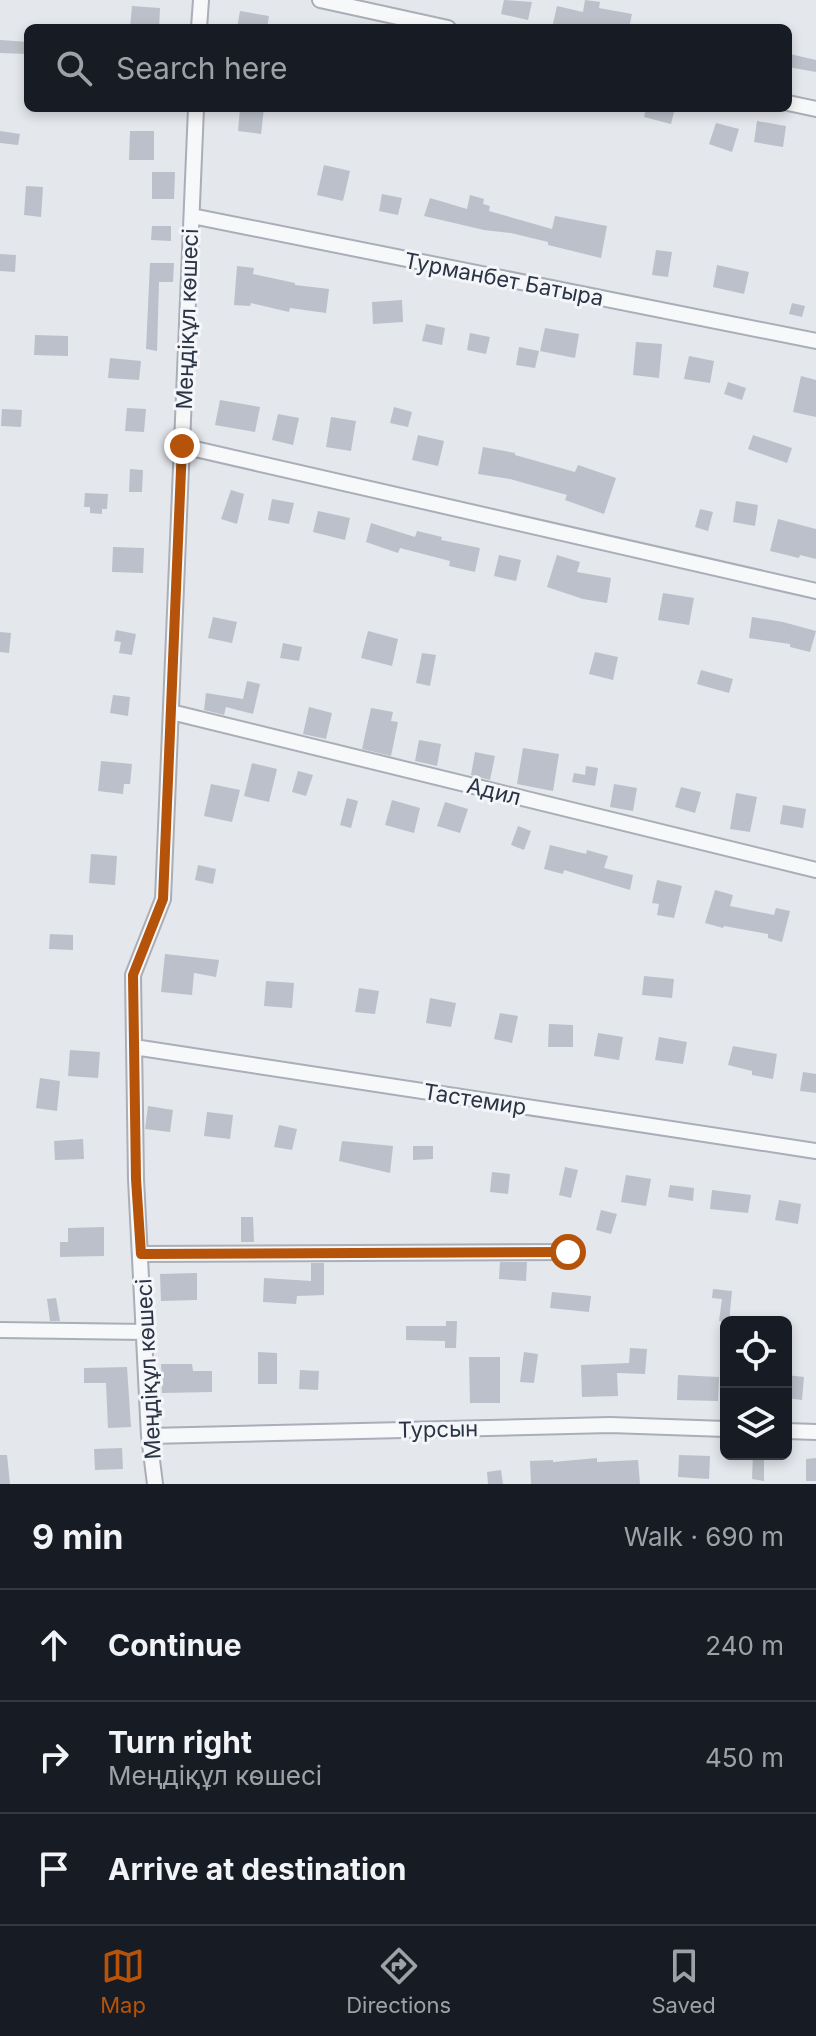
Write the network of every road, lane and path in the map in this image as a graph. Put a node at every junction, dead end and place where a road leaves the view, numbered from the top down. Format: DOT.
graph roads {
  1 [pos="201,0"];
  2 [pos="320,0"];
  3 [pos="199,24"];
  4 [pos="430,24"];
  5 [pos="792,104"];
  6 [pos="816,109"];
  7 [pos="196,112"];
  8 [pos="192,216"];
  9 [pos="816,341"];
  10 [pos="182,446"];
  11 [pos="816,591"];
  12 [pos="171,712"];
  13 [pos="816,870"];
  14 [pos="134,1047"];
  15 [pos="816,1151"];
  16 [pos="568,1252"];
  17 [pos="141,1254"];
  18 [pos="0,1330"];
  19 [pos="146,1332"];
  20 [pos="720,1429"];
  21 [pos="792,1431"];
  22 [pos="816,1432"];
  23 [pos="149,1436"];
  24 [pos="155,1484"];
  1 -- 3 [label="street"];
  2 -- 4 [label="street"];
  5 -- 6 [label="street"];
  7 -- 8 [label="street, Меңдіқұл көшесі"];
  8 -- 9 [label="street, Турманбет Батыра"];
  8 -- 10 [label="street, Меңдіқұл көшесі"];
  10 -- 11 [label="street"];
  10 -- 12 [label="street, Меңдіқұл көшесі"];
  12 -- 13 [label="street, Адил"];
  12 -- 14 [label="street, Меңдіқұл көшесі"];
  14 -- 15 [label="street, Тастемир"];
  14 -- 17 [label="street, Меңдіқұл көшесі"];
  16 -- 17 [label="street"];
  17 -- 19 [label="street, Меңдіқұл көшесі"];
  18 -- 19 [label="street"];
  19 -- 23 [label="street, Меңдіқұл көшесі"];
  20 -- 23 [label="street, Турсын"];
  21 -- 22 [label="street"];
  23 -- 24 [label="street, Меңдіқұл көшесі"];
}
